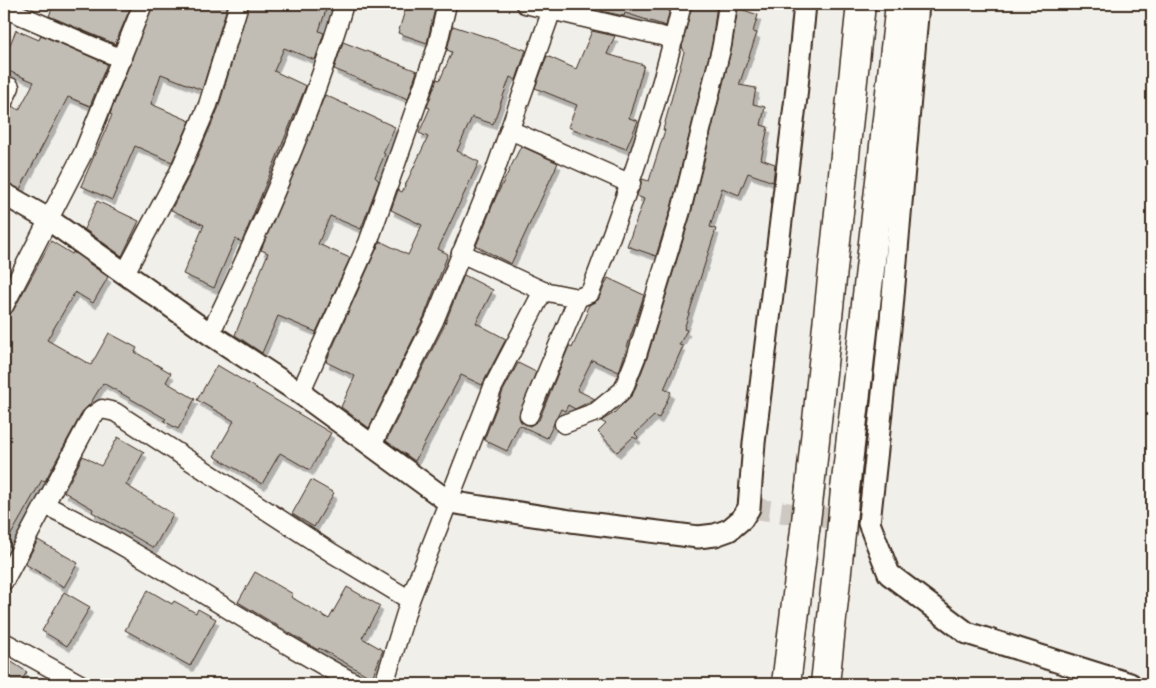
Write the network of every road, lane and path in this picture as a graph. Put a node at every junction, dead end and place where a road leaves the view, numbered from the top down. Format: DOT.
graph roads {
  1 [pos="143,4"];
  2 [pos="240,4"];
  3 [pos="344,4"];
  4 [pos="447,4"];
  5 [pos="525,4"];
  6 [pos="682,4"];
  7 [pos="728,4"];
  8 [pos="805,4"];
  9 [pos="861,4"];
  10 [pos="900,4"];
  11 [pos="918,4"];
  12 [pos="553,7"];
  13 [pos="4,8"];
  14 [pos="674,39"];
  15 [pos="122,58"];
  16 [pos="510,130"];
  17 [pos="632,184"];
  18 [pos="4,194"];
  19 [pos="48,219"];
  20 [pos="461,253"];
  21 [pos="125,273"];
  22 [pos="543,291"];
  23 [pos="578,298"];
  24 [pos="4,306"];
  25 [pos="210,334"];
  26 [pos="300,393"];
  27 [pos="529,415"];
  28 [pos="564,424"];
  29 [pos="372,445"];
  30 [pos="449,502"];
  31 [pos="45,505"];
  32 [pos="4,581"];
  33 [pos="410,600"];
  34 [pos="4,642"];
  35 [pos="80,684"];
  36 [pos="357,684"];
  37 [pos="384,684"];
  38 [pos="786,684"];
  39 [pos="825,684"];
  40 [pos="1130,684"];
  1 -- 15 [label="street"];
  2 -- 21 [label="street"];
  3 -- 25 [label="street"];
  4 -- 26 [label="street"];
  5 -- 12 [label="street"];
  6 -- 14 [label="street"];
  7 -- 28 [label="street"];
  8 -- 30 [label="street"];
  9 -- 38 [label="highway, bridge"];
  10 -- 39 [label="highway, bridge"];
  11 -- 40 [label="street"];
  12 -- 14 [label="street"];
  12 -- 16 [label="street"];
  13 -- 15 [label="street"];
  14 -- 17 [label="street"];
  15 -- 19 [label="street"];
  16 -- 17 [label="street"];
  16 -- 20 [label="street"];
  17 -- 23 [label="street"];
  18 -- 19 [label="street"];
  19 -- 21 [label="street"];
  19 -- 24 [label="street"];
  20 -- 22 [label="street"];
  20 -- 29 [label="street"];
  21 -- 25 [label="street"];
  22 -- 23 [label="street"];
  22 -- 30 [label="street"];
  23 -- 27 [label="street"];
  25 -- 26 [label="street"];
  26 -- 29 [label="street"];
  29 -- 30 [label="street"];
  30 -- 33 [label="street"];
  31 -- 32 [label="street"];
  31 -- 33 [label="street"];
  31 -- 36 [label="street"];
  33 -- 37 [label="street"];
  34 -- 35 [label="street"];
}
